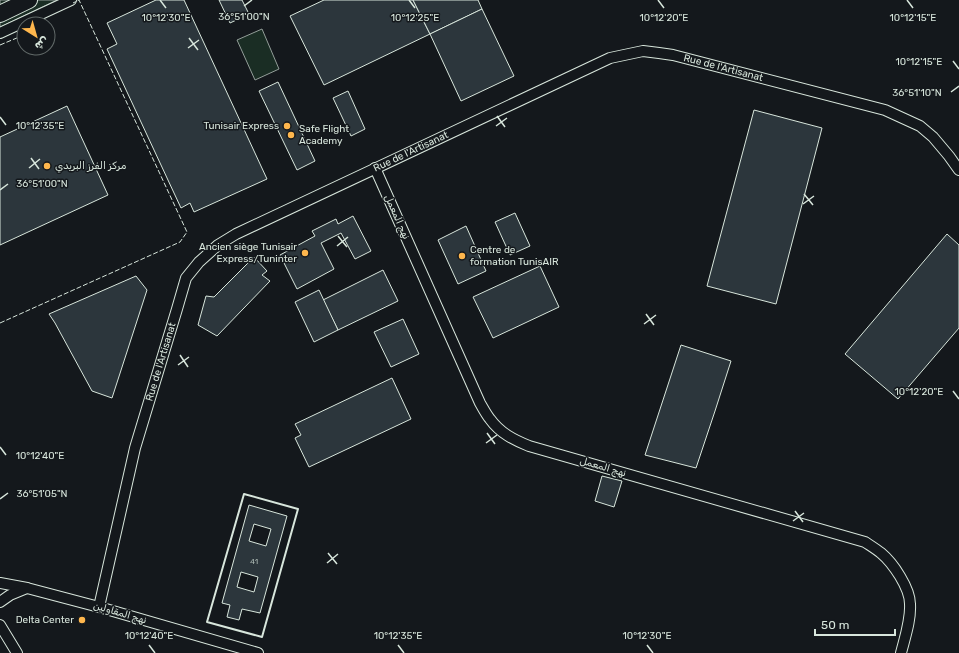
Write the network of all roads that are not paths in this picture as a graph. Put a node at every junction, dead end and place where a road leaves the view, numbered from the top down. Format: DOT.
graph roads {
  1 [pos="29,0"];
  2 [pos="71,0"];
  3 [pos="0,14"];
  4 [pos="0,34"];
  5 [pos="375,168"];
  6 [pos="959,170"];
  7 [pos="0,583"];
  8 [pos="27,588"];
  9 [pos="0,602"];
  10 [pos="99,607"];
  11 [pos="0,625"];
  12 [pos="17,653"];
  13 [pos="258,653"];
  14 [pos="900,653"];
  1 -- 3 [label="highway"];
  2 -- 4 [label="street"];
  5 -- 6 [label="street, Rue de l'Artisanat"];
  5 -- 10 [label="street, Rue de l'Artisanat"];
  5 -- 14 [label="street, نهج المعمل"];
  7 -- 8 [label="street, نهج المقاولين"];
  8 -- 9 [label="street"];
  8 -- 10 [label="street, نهج المقاولين"];
  10 -- 13 [label="street, نهج المقاولين"];
  11 -- 12 [label="street"];
}
